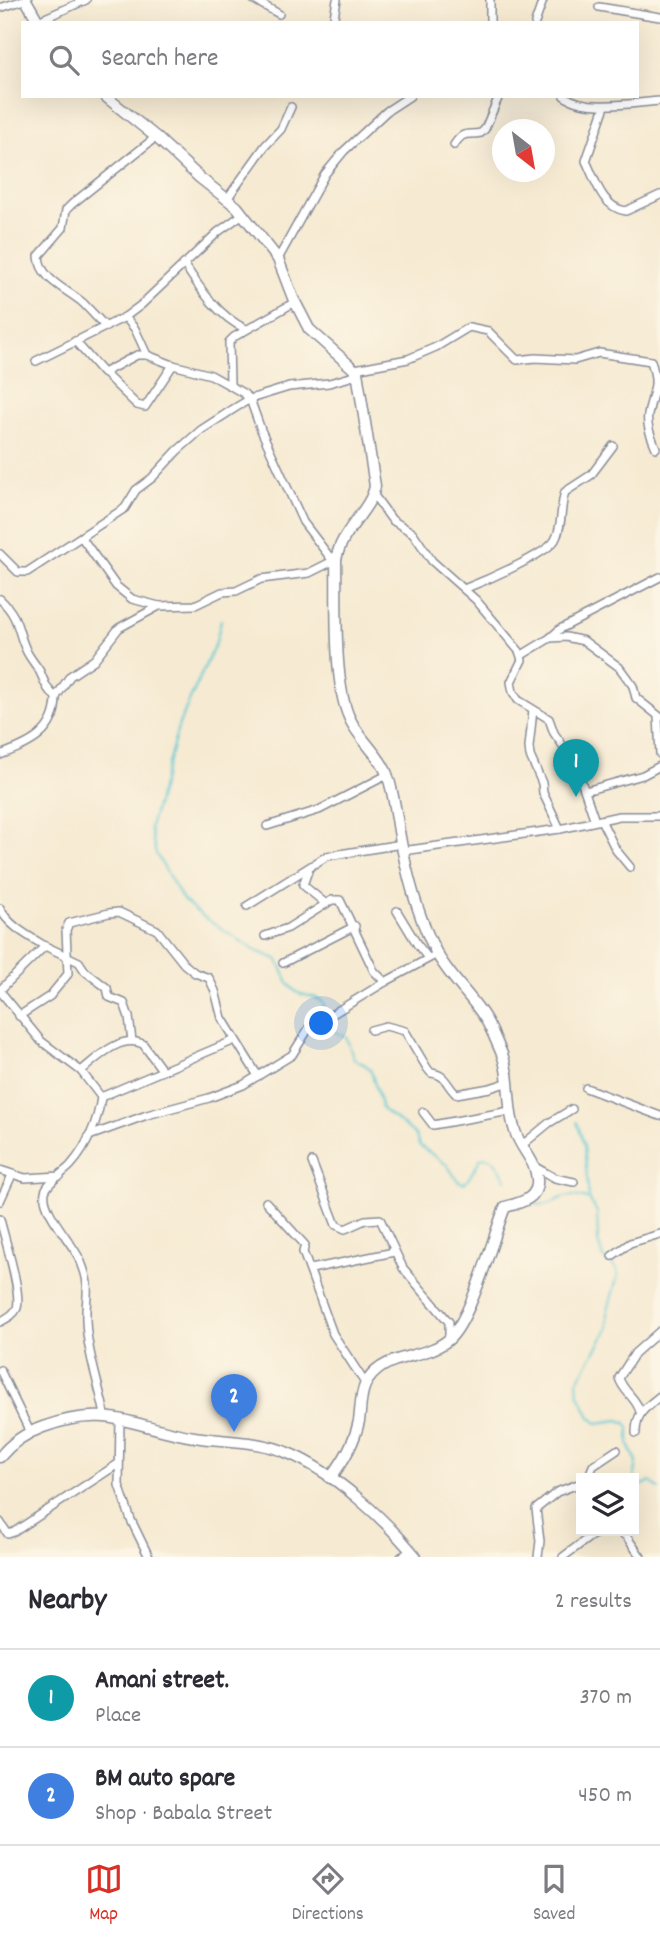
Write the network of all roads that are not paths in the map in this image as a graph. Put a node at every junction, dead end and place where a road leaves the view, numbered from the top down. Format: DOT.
graph roads {
  1 [pos="25,0"];
  2 [pos="86,0"];
  3 [pos="254,0"];
  4 [pos="337,0"];
  5 [pos="490,0"];
  6 [pos="543,0"];
  7 [pos="599,7"];
  8 [pos="0,8"];
  9 [pos="279,14"];
  10 [pos="660,17"];
  11 [pos="38,21"];
  12 [pos="41,21"];
  13 [pos="333,21"];
  14 [pos="489,21"];
  15 [pos="536,21"];
  16 [pos="108,98"];
  17 [pos="407,98"];
  18 [pos="498,98"];
  19 [pos="567,98"];
  20 [pos="660,101"];
  21 [pos="605,106"];
  22 [pos="291,107"];
  23 [pos="156,136"];
  24 [pos="454,145"];
  25 [pos="660,195"];
  26 [pos="227,199"];
  27 [pos="243,214"];
  28 [pos="278,259"];
  29 [pos="184,264"];
  30 [pos="295,302"];
  31 [pos="125,317"];
  32 [pos="106,327"];
  33 [pos="246,329"];
  34 [pos="75,341"];
  35 [pos="146,355"];
  36 [pos="36,360"];
  37 [pos="173,365"];
  38 [pos="356,372"];
  39 [pos="104,373"];
  40 [pos="230,383"];
  41 [pos="250,399"];
  42 [pos="613,446"];
  43 [pos="656,448"];
  44 [pos="373,494"];
  45 [pos="82,538"];
  46 [pos="0,554"];
  47 [pos="334,560"];
  48 [pos="660,577"];
  49 [pos="464,589"];
  50 [pos="0,599"];
  51 [pos="159,606"];
  52 [pos="550,638"];
  53 [pos="522,655"];
  54 [pos="56,697"];
  55 [pos="533,709"];
  56 [pos="659,716"];
  57 [pos="660,754"];
  58 [pos="0,755"];
  59 [pos="660,766"];
  60 [pos="387,775"];
  61 [pos="585,791"];
  62 [pos="660,816"];
  63 [pos="598,821"];
  64 [pos="267,825"];
  65 [pos="560,830"];
  66 [pos="402,847"];
  67 [pos="310,867"];
  68 [pos="630,867"];
  69 [pos="326,904"];
  70 [pos="247,906"];
  71 [pos="0,908"];
  72 [pos="397,911"];
  73 [pos="355,926"];
  74 [pos="265,936"];
  75 [pos="45,946"];
  76 [pos="66,955"];
  77 [pos="433,956"];
  78 [pos="283,962"];
  79 [pos="385,982"];
  80 [pos="0,990"];
  81 [pos="319,1012"];
  82 [pos="331,1015"];
  83 [pos="19,1016"];
  84 [pos="371,1030"];
  85 [pos="235,1040"];
  86 [pos="132,1041"];
  87 [pos="162,1070"];
  88 [pos="81,1071"];
  89 [pos="258,1076"];
  90 [pos="509,1082"];
  91 [pos="586,1088"];
  92 [pos="101,1097"];
  93 [pos="572,1109"];
  94 [pos="510,1111"];
  95 [pos="423,1112"];
  96 [pos="660,1116"];
  97 [pos="89,1136"];
  98 [pos="521,1146"];
  99 [pos="312,1162"];
  100 [pos="535,1167"];
  101 [pos="0,1170"];
  102 [pos="12,1175"];
  103 [pos="60,1176"];
  104 [pos="575,1182"];
  105 [pos="0,1201"];
  106 [pos="266,1202"];
  107 [pos="0,1219"];
  108 [pos="660,1234"];
  109 [pos="394,1252"];
  110 [pos="611,1256"];
  111 [pos="311,1269"];
  112 [pos="0,1322"];
  113 [pos="660,1331"];
  114 [pos="449,1339"];
  115 [pos="0,1370"];
  116 [pos="365,1383"];
  117 [pos="660,1396"];
  118 [pos="640,1412"];
  119 [pos="105,1415"];
  120 [pos="120,1418"];
  121 [pos="30,1432"];
  122 [pos="636,1433"];
  123 [pos="617,1450"];
  124 [pos="0,1457"];
  125 [pos="118,1464"];
  126 [pos="590,1473"];
  127 [pos="330,1478"];
  128 [pos="576,1485"];
  129 [pos="0,1522"];
  130 [pos="591,1536"];
  131 [pos="626,1536"];
  132 [pos="409,1555"];
  133 [pos="567,1556"];
  134 [pos="149,1557"];
  135 [pos="538,1557"];
  136 [pos="641,1557"];
  1 -- 8 [label="street"];
  1 -- 11 [label="street"];
  2 -- 12 [label="street"];
  3 -- 9 [label="street"];
  4 -- 13 [label="street"];
  5 -- 14 [label="street"];
  6 -- 15 [label="street"];
  7 -- 10 [label="street"];
  16 -- 23 [label="street"];
  17 -- 28 [label="street"];
  18 -- 24 [label="street"];
  19 -- 21 [label="street"];
  20 -- 21 [label="street"];
  21 -- 25 [label="street"];
  22 -- 26 [label="street"];
  23 -- 26 [label="street"];
  23 -- 32 [label="street"];
  26 -- 27 [label="street"];
  27 -- 28 [label="street"];
  27 -- 29 [label="street"];
  28 -- 30 [label="street"];
  29 -- 31 [label="street"];
  29 -- 33 [label="street"];
  30 -- 33 [label="street"];
  30 -- 38 [label="street"];
  31 -- 32 [label="street"];
  31 -- 35 [label="street"];
  32 -- 34 [label="street"];
  33 -- 40 [label="street"];
  34 -- 36 [label="street"];
  34 -- 39 [label="street"];
  35 -- 37 [label="street"];
  35 -- 39 [label="street"];
  37 -- 39 [label="street"];
  37 -- 40 [label="street"];
  38 -- 41 [label="street"];
  38 -- 43 [label="street"];
  38 -- 44 [label="street"];
  40 -- 41 [label="street"];
  41 -- 45 [label="street"];
  41 -- 47 [label="street"];
  42 -- 49 [label="street"];
  44 -- 47 [label="street"];
  44 -- 49 [label="street"];
  45 -- 46 [label="street"];
  45 -- 51 [label="street"];
  47 -- 51 [label="street"];
  47 -- 60 [label="street"];
  48 -- 52 [label="street"];
  49 -- 53 [label="street"];
  50 -- 54 [label="street"];
  51 -- 54 [label="street"];
  52 -- 53 [label="street"];
  52 -- 56 [label="street"];
  53 -- 55 [label="street"];
  54 -- 58 [label="street"];
  55 -- 61 [label="street"];
  55 -- 65 [label="street"];
  56 -- 57 [label="street"];
  59 -- 61 [label="street"];
  60 -- 64 [label="street"];
  60 -- 66 [label="street"];
  61 -- 63 [label="street"];
  62 -- 63 [label="street"];
  63 -- 65 [label="street"];
  63 -- 68 [label="street"];
  65 -- 66 [label="street"];
  66 -- 67 [label="street"];
  66 -- 77 [label="street"];
  67 -- 69 [label="street"];
  67 -- 70 [label="street"];
  69 -- 73 [label="street"];
  69 -- 74 [label="street"];
  71 -- 75 [label="street"];
  72 -- 77 [label="street"];
  73 -- 78 [label="street"];
  73 -- 79 [label="street"];
  75 -- 76 [label="street"];
  75 -- 80 [label="street"];
  76 -- 83 [label="street"];
  76 -- 85 [label="street"];
  76 -- 86 [label="street"];
  77 -- 79 [label="street"];
  77 -- 90 [label="street"];
  79 -- 82 [label="street"];
  80 -- 83 [label="street"];
  81 -- 89 [label="street"];
  83 -- 88 [label="street"];
  84 -- 90 [label="street"];
  85 -- 87 [label="street"];
  85 -- 89 [label="street"];
  86 -- 87 [label="street"];
  86 -- 88 [label="street"];
  87 -- 92 [label="street"];
  88 -- 92 [label="street"];
  89 -- 97 [label="street"];
  90 -- 94 [label="street"];
  91 -- 96 [label="street"];
  92 -- 97 [label="street"];
  93 -- 98 [label="street"];
  94 -- 95 [label="street"];
  94 -- 98 [label="street"];
  97 -- 103 [label="street"];
  98 -- 100 [label="street"];
  99 -- 109 [label="street"];
  100 -- 104 [label="street"];
  100 -- 114 [label="street"];
  101 -- 102 [label="street"];
  102 -- 103 [label="street"];
  102 -- 105 [label="street"];
  103 -- 119 [label="street"];
  106 -- 111 [label="street"];
  107 -- 112 [label="street"];
  108 -- 110 [label="street"];
  109 -- 111 [label="street"];
  109 -- 114 [label="street"];
  111 -- 116 [label="street"];
  113 -- 118 [label="street"];
  114 -- 116 [label="street"];
  115 -- 121 [label="street"];
  116 -- 127 [label="street"];
  117 -- 118 [label="street"];
  118 -- 122 [label="street"];
  119 -- 120 [label="street"];
  119 -- 121 [label="street"];
  120 -- 125 [label="street"];
  120 -- 127 [label="street"];
  121 -- 124 [label="street"];
  123 -- 126 [label="street"];
  125 -- 129 [label="street"];
  125 -- 134 [label="street"];
  127 -- 132 [label="street"];
  128 -- 135 [label="street"];
  130 -- 133 [label="street"];
  131 -- 136 [label="street"];
}
